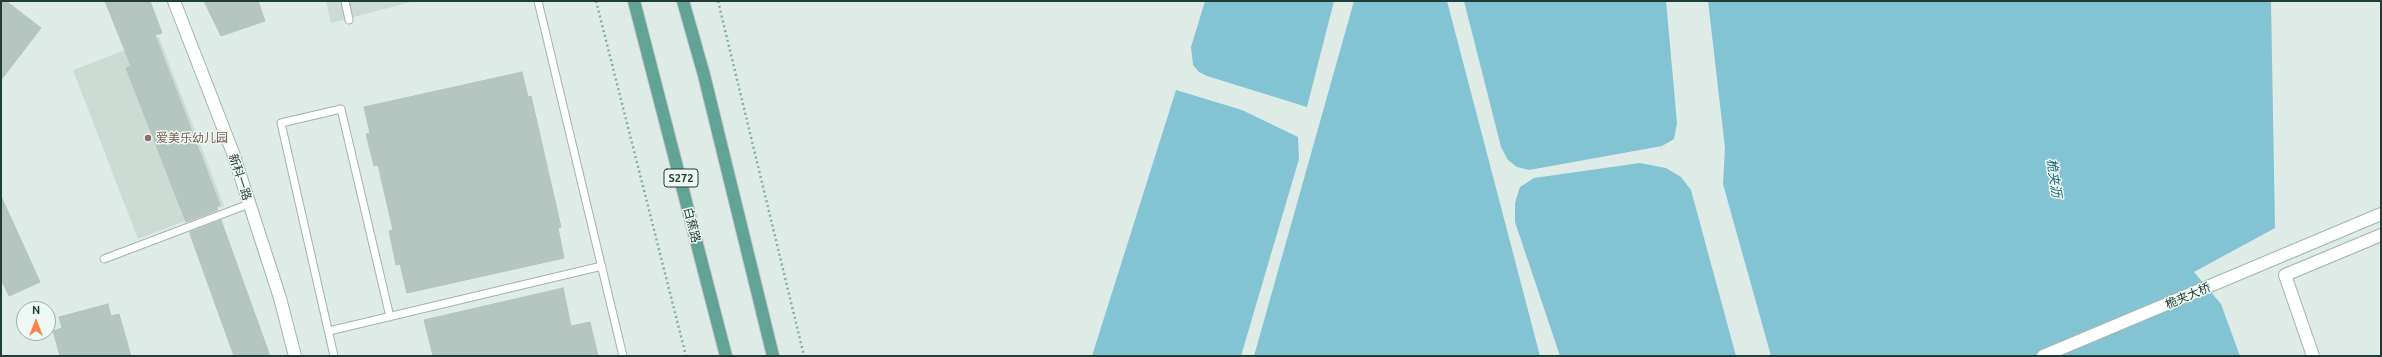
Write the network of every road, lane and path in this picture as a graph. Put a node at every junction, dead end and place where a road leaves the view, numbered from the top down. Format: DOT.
graph roads {
  1 [pos="174,1"];
  2 [pos="345,1"];
  3 [pos="538,1"];
  4 [pos="596,1"];
  5 [pos="634,1"];
  6 [pos="683,1"];
  7 [pos="718,1"];
  8 [pos="350,20"];
  9 [pos="249,204"];
  10 [pos="2381,214"];
  11 [pos="2381,235"];
  12 [pos="104,259"];
  13 [pos="602,266"];
  14 [pos="390,317"];
  15 [pos="329,331"];
  16 [pos="295,356"];
  17 [pos="334,356"];
  18 [pos="623,356"];
  19 [pos="686,356"];
  20 [pos="726,356"];
  21 [pos="773,356"];
  22 [pos="804,356"];
  23 [pos="2043,356"];
  24 [pos="2314,356"];
  1 -- 9 [label="street, 新科一路"];
  2 -- 8 [label="lane"];
  3 -- 13 [label="lane"];
  4 -- 19 [label="path"];
  5 -- 20 [label="main road, 白蕉路 / S272"];
  6 -- 21 [label="main road"];
  7 -- 22 [label="path"];
  9 -- 12 [label="lane"];
  9 -- 16 [label="street, 新科一路"];
  10 -- 23 [label="street, 桅夹大桥"];
  11 -- 24 [label="street"];
  13 -- 14 [label="lane"];
  13 -- 18 [label="lane"];
  14 -- 15 [label="lane"];
  14 -- 15 [label="lane"];
  15 -- 17 [label="lane"];
}
